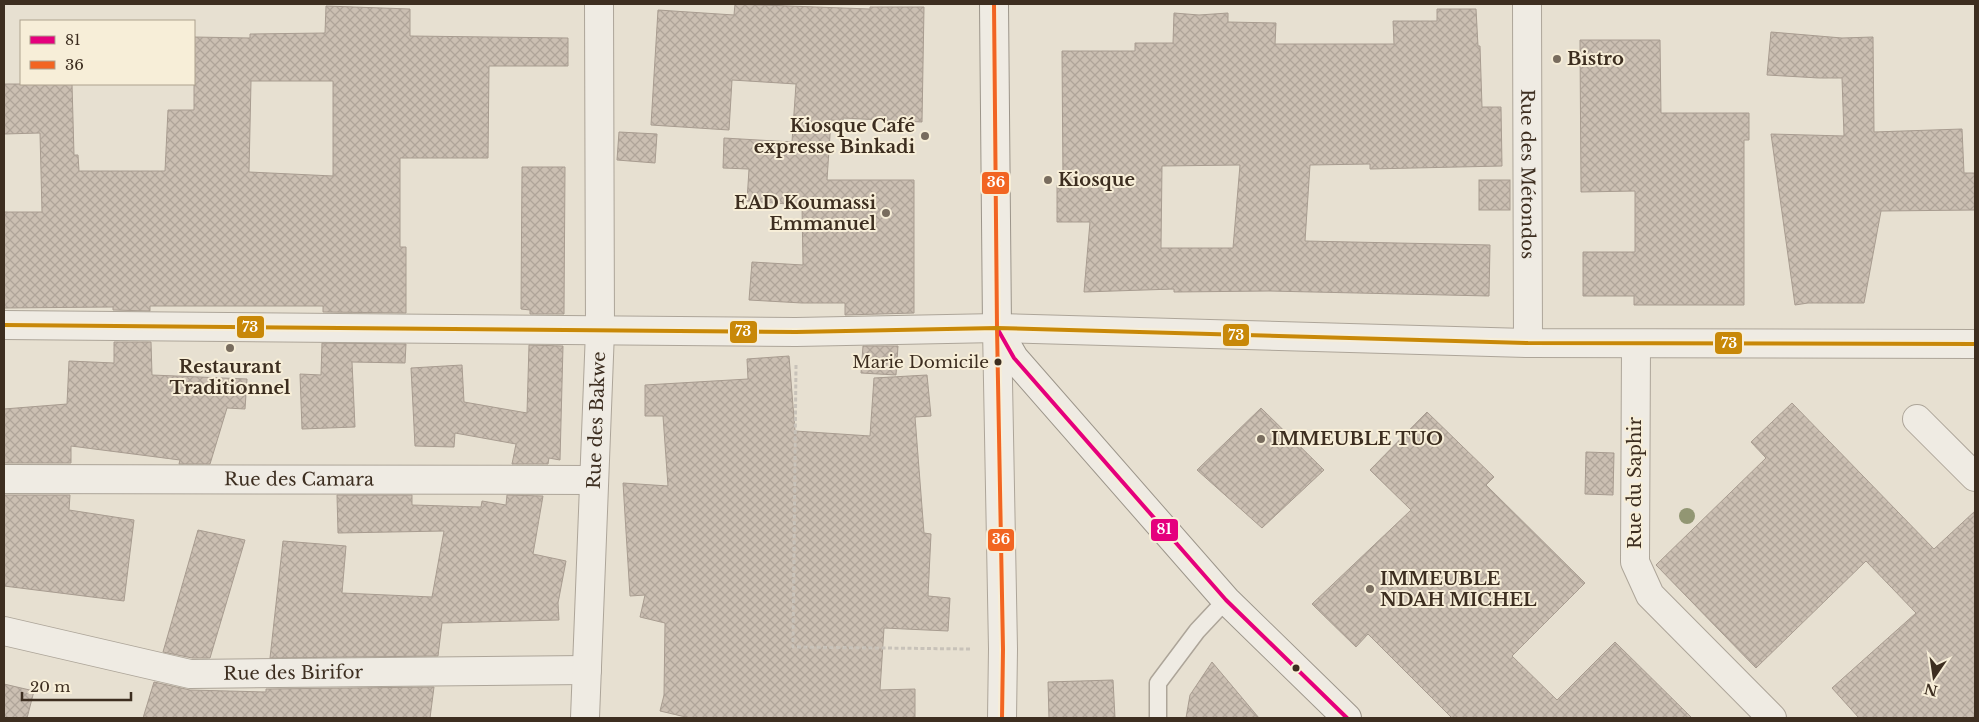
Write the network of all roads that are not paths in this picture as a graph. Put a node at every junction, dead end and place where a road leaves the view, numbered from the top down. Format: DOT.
graph roads {
  1 [pos="599,4"];
  2 [pos="994,4"];
  3 [pos="1528,4"];
  4 [pos="4,325"];
  5 [pos="996,328"];
  6 [pos="600,331"];
  7 [pos="1528,343"];
  8 [pos="1975,344"];
  9 [pos="1636,345"];
  10 [pos="1917,419"];
  11 [pos="1975,477"];
  12 [pos="4,479"];
  13 [pos="594,480"];
  14 [pos="1226,600"];
  15 [pos="4,632"];
  16 [pos="587,670"];
  17 [pos="585,718"];
  18 [pos="1002,718"];
  19 [pos="1158,718"];
  20 [pos="1347,718"];
  21 [pos="1772,718"];
  1 -- 6 [label="street, Rue des Bakwe"];
  2 -- 5 [label="street"];
  3 -- 7 [label="street, Rue des Métondos"];
  4 -- 6 [label="street"];
  5 -- 6 [label="street"];
  5 -- 7 [label="street"];
  5 -- 14 [label="street"];
  5 -- 18 [label="street"];
  6 -- 13 [label="street, Rue des Bakwe"];
  7 -- 9 [label="street"];
  8 -- 9 [label="street"];
  9 -- 21 [label="street, Rue du Saphir"];
  10 -- 11 [label="street"];
  12 -- 13 [label="street, Rue des Camara"];
  13 -- 16 [label="street, Rue des Bakwe"];
  14 -- 19 [label="lane"];
  14 -- 20 [label="street"];
  15 -- 16 [label="street, Rue des Birifor"];
  16 -- 17 [label="street, Rue des Bakwe"];
}
